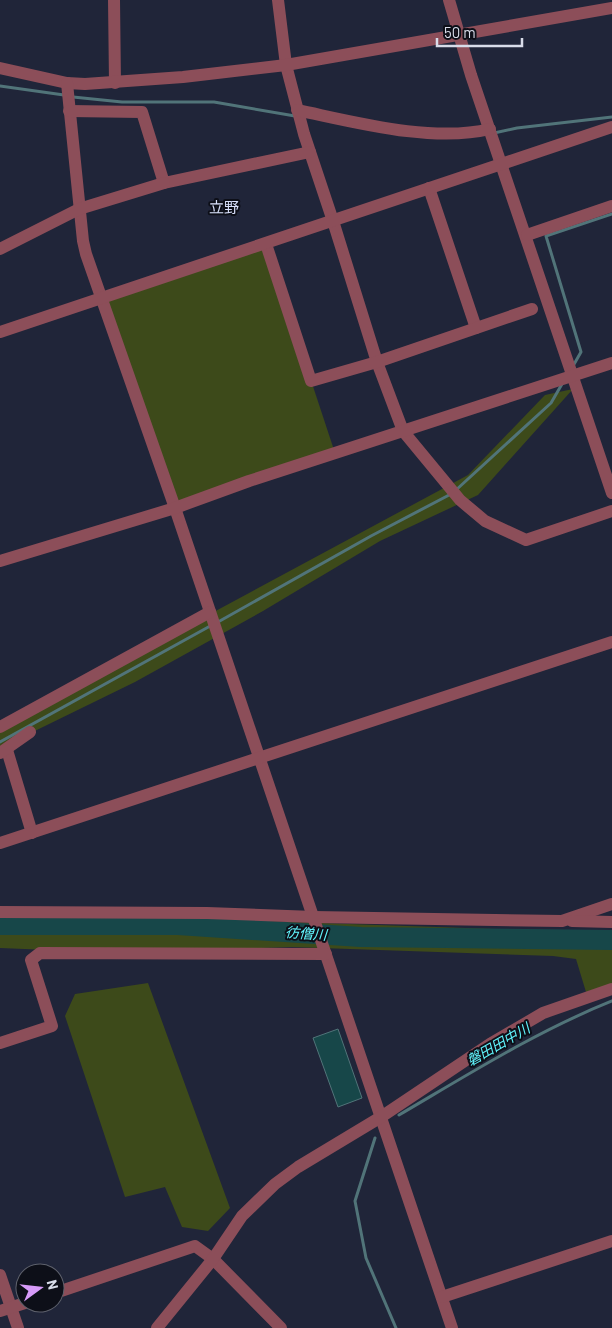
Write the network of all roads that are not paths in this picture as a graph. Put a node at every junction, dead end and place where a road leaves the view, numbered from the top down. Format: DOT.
graph roads {
  1 [pos="114,0"];
  2 [pos="278,0"];
  3 [pos="449,0"];
  4 [pos="610,0"];
  5 [pos="612,6"];
  6 [pos="460,33"];
  7 [pos="286,65"];
  8 [pos="0,68"];
  9 [pos="67,83"];
  10 [pos="115,83"];
  11 [pos="298,110"];
  12 [pos="69,112"];
  13 [pos="612,127"];
  14 [pos="490,129"];
  15 [pos="310,152"];
  16 [pos="502,164"];
  17 [pos="164,183"];
  18 [pos="429,188"];
  19 [pos="612,206"];
  20 [pos="79,209"];
  21 [pos="333,221"];
  22 [pos="527,235"];
  23 [pos="266,244"];
  24 [pos="0,249"];
  25 [pos="103,298"];
  26 [pos="532,309"];
  27 [pos="476,328"];
  28 [pos="0,332"];
  29 [pos="377,362"];
  30 [pos="612,363"];
  31 [pos="572,375"];
  32 [pos="403,431"];
  33 [pos="612,493"];
  34 [pos="175,508"];
  35 [pos="612,511"];
  36 [pos="0,561"];
  37 [pos="210,612"];
  38 [pos="612,642"];
  39 [pos="0,727"];
  40 [pos="30,732"];
  41 [pos="3,751"];
  42 [pos="260,758"];
  43 [pos="32,833"];
  44 [pos="0,843"];
  45 [pos="612,904"];
  46 [pos="0,912"];
  47 [pos="314,917"];
  48 [pos="562,921"];
  49 [pos="612,922"];
  50 [pos="326,954"];
  51 [pos="612,989"];
  52 [pos="0,1043"];
  53 [pos="381,1117"];
  54 [pos="612,1241"];
  55 [pos="213,1259"];
  56 [pos="0,1276"];
  57 [pos="65,1290"];
  58 [pos="442,1297"];
  59 [pos="6,1310"];
  60 [pos="18,1328"];
  61 [pos="157,1328"];
  62 [pos="282,1328"];
  63 [pos="452,1328"];
  1 -- 10 [label="street"];
  2 -- 7 [label="street"];
  3 -- 6 [label="street"];
  4 -- 5 [label="street"];
  5 -- 6 [label="street"];
  6 -- 7 [label="street"];
  6 -- 14 [label="street"];
  7 -- 10 [label="street"];
  7 -- 11 [label="street"];
  8 -- 9 [label="street"];
  9 -- 10 [label="street"];
  9 -- 12 [label="street"];
  11 -- 14 [label="street"];
  11 -- 15 [label="street"];
  12 -- 17 [label="street"];
  12 -- 20 [label="street"];
  13 -- 16 [label="street"];
  14 -- 16 [label="street"];
  15 -- 17 [label="street"];
  15 -- 21 [label="street"];
  16 -- 18 [label="street"];
  16 -- 22 [label="street"];
  17 -- 20 [label="street"];
  18 -- 21 [label="street"];
  18 -- 27 [label="street"];
  19 -- 22 [label="street"];
  20 -- 24 [label="street"];
  20 -- 25 [label="street"];
  21 -- 23 [label="street"];
  21 -- 29 [label="street"];
  22 -- 31 [label="street"];
  23 -- 25 [label="street"];
  23 -- 29 [label="street"];
  25 -- 28 [label="street"];
  25 -- 34 [label="street"];
  26 -- 27 [label="street"];
  27 -- 29 [label="street"];
  29 -- 32 [label="street"];
  30 -- 31 [label="street"];
  31 -- 32 [label="street"];
  31 -- 33 [label="street"];
  32 -- 34 [label="street"];
  32 -- 35 [label="street"];
  34 -- 36 [label="street"];
  34 -- 37 [label="street"];
  37 -- 39 [label="street"];
  37 -- 42 [label="street"];
  38 -- 42 [label="street"];
  40 -- 41 [label="street"];
  41 -- 43 [label="street"];
  42 -- 43 [label="street"];
  42 -- 47 [label="street"];
  43 -- 44 [label="street"];
  45 -- 48 [label="street"];
  46 -- 47 [label="street"];
  47 -- 48 [label="street"];
  47 -- 50 [label="street"];
  48 -- 49 [label="street"];
  50 -- 52 [label="street"];
  50 -- 53 [label="street"];
  51 -- 53 [label="street"];
  53 -- 55 [label="street"];
  53 -- 58 [label="street"];
  54 -- 58 [label="street"];
  55 -- 57 [label="street"];
  55 -- 61 [label="street"];
  55 -- 62 [label="street"];
  56 -- 59 [label="street"];
  58 -- 63 [label="street"];
  59 -- 60 [label="street"];
}
